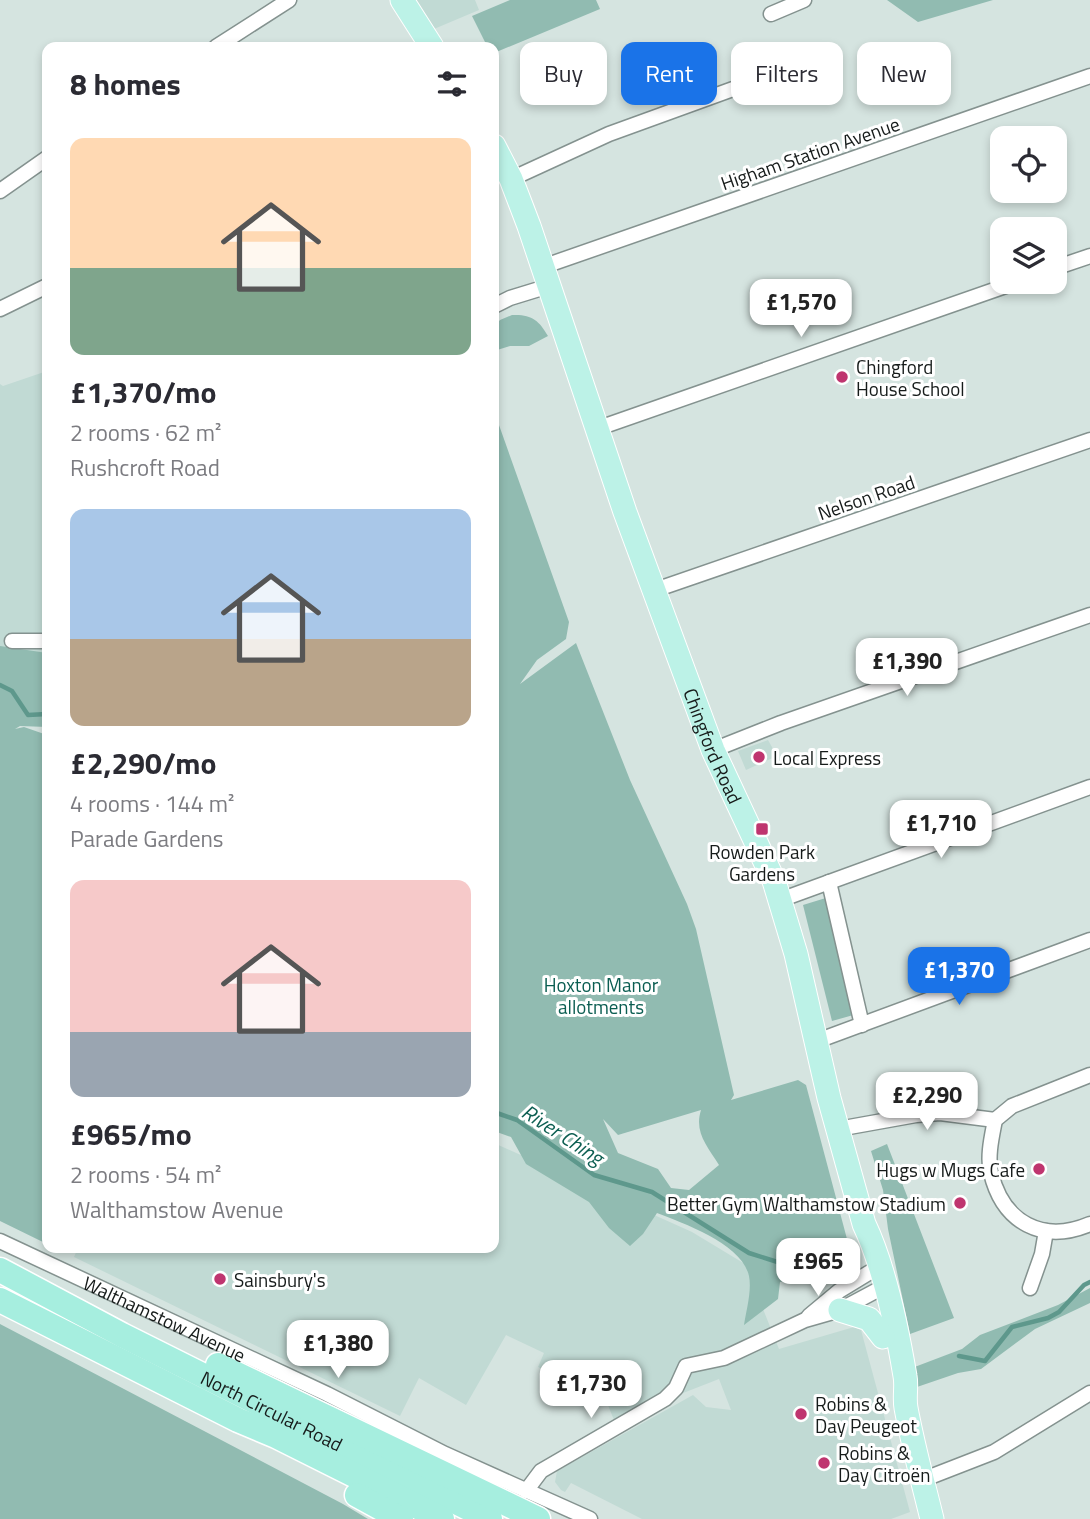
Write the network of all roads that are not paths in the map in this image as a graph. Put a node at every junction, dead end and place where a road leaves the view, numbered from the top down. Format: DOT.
graph roads {
  1 [pos="289,0"];
  2 [pos="402,0"];
  3 [pos="804,0"];
  4 [pos="771,14"];
  5 [pos="224,42"];
  6 [pos="429,42"];
  7 [pos="1090,76"];
  8 [pos="731,90"];
  9 [pos="499,156"];
  10 [pos="42,162"];
  11 [pos="511,179"];
  12 [pos="0,191"];
  13 [pos="1090,256"];
  14 [pos="1067,264"];
  15 [pos="546,276"];
  16 [pos="42,288"];
  17 [pos="990,291"];
  18 [pos="499,304"];
  19 [pos="0,309"];
  20 [pos="596,429"];
  21 [pos="1090,440"];
  22 [pos="655,590"];
  23 [pos="1090,615"];
  24 [pos="12,641"];
  25 [pos="42,641"];
  26 [pos="713,750"];
  27 [pos="1090,787"];
  28 [pos="829,882"];
  29 [pos="780,900"];
  30 [pos="1090,940"];
  31 [pos="862,1024"];
  32 [pos="817,1041"];
  33 [pos="1090,1075"];
  34 [pos="995,1120"];
  35 [pos="838,1129"];
  36 [pos="1090,1224"];
  37 [pos="1046,1231"];
  38 [pos="0,1241"];
  39 [pos="0,1270"];
  40 [pos="877,1279"];
  41 [pos="1030,1288"];
  42 [pos="56,1298"];
  43 [pos="0,1300"];
  44 [pos="840,1310"];
  45 [pos="805,1320"];
  46 [pos="883,1337"];
  47 [pos="1090,1393"];
  48 [pos="906,1405"];
  49 [pos="238,1420"];
  50 [pos="922,1480"];
  51 [pos="522,1490"];
  52 [pos="401,1519"];
  53 [pos="442,1519"];
  54 [pos="490,1519"];
  55 [pos="538,1519"];
  56 [pos="590,1519"];
  57 [pos="932,1519"];
  1 -- 5 [label="street"];
  2 -- 6 [label="main road"];
  3 -- 4 [label="street"];
  7 -- 15 [label="street, Higham Station Avenue"];
  8 -- 11 [label="street"];
  9 -- 11 [label="main road, Chingford Road"];
  10 -- 12 [label="street"];
  11 -- 15 [label="main road, Chingford Road"];
  13 -- 14 [label="street"];
  15 -- 18 [label="street, Higham Station Avenue"];
  15 -- 20 [label="main road, Chingford Road"];
  16 -- 19 [label="street"];
  17 -- 20 [label="street"];
  20 -- 22 [label="main road, Chingford Road"];
  21 -- 22 [label="street, Nelson Road"];
  22 -- 26 [label="main road, Chingford Road"];
  23 -- 26 [label="street"];
  24 -- 25 [label="street"];
  26 -- 29 [label="main road, Chingford Road"];
  27 -- 28 [label="street"];
  28 -- 29 [label="street"];
  28 -- 31 [label="street"];
  29 -- 32 [label="main road, Chingford Road"];
  30 -- 31 [label="street"];
  31 -- 32 [label="street"];
  32 -- 35 [label="main road, Chingford Road"];
  33 -- 34 [label="street"];
  34 -- 35 [label="street"];
  34 -- 37 [label="street"];
  35 -- 40 [label="main road, Chingford Road"];
  36 -- 37 [label="street"];
  37 -- 41 [label="street"];
  38 -- 51 [label="street, Walthamstow Avenue"];
  39 -- 42 [label="highway, Walthamstow Avenue"];
  40 -- 44 [label="street"];
  40 -- 45 [label="street"];
  40 -- 46 [label="main road, Chingford Road"];
  40 -- 48 [label="main road, Chingford Road"];
  42 -- 54 [label="highway, North Circular Road"];
  42 -- 55 [label="highway"];
  43 -- 49 [label="highway"];
  44 -- 45 [label="street"];
  44 -- 46 [label="main road"];
  45 -- 51 [label="street"];
  46 -- 48 [label="main road, Chingford Road"];
  47 -- 50 [label="street"];
  48 -- 50 [label="main road, Chingford Road"];
  49 -- 52 [label="highway"];
  49 -- 53 [label="highway, North Circular Road"];
  50 -- 57 [label="main road, Chingford Road"];
  51 -- 56 [label="street, Walthamstow Avenue"];
}
